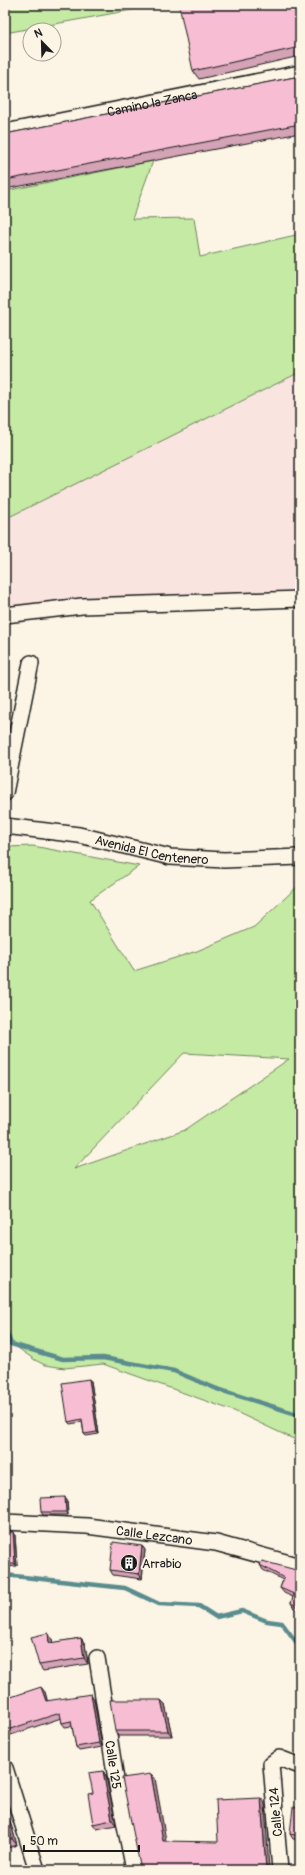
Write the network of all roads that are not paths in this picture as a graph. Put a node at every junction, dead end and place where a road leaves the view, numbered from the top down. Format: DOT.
graph roads {
  1 [pos="300,73"];
  2 [pos="5,132"];
  3 [pos="300,599"];
  4 [pos="5,615"];
  5 [pos="31,663"];
  6 [pos="5,793"];
  7 [pos="5,826"];
  8 [pos="300,858"];
  9 [pos="5,1522"];
  10 [pos="300,1566"];
  11 [pos="97,1658"];
  12 [pos="300,1766"];
  13 [pos="5,1768"];
  14 [pos="37,1870"];
  15 [pos="134,1870"];
  16 [pos="280,1870"];
  1 -- 2 [label="street, Camino la Zanca"];
  3 -- 4 [label="street"];
  5 -- 6 [label="street"];
  7 -- 8 [label="street, Avenida El Centenero"];
  9 -- 10 [label="street, Calle Lezcano"];
  11 -- 15 [label="street, Calle 125"];
  12 -- 16 [label="street, Calle 124"];
  13 -- 14 [label="street"];
}
